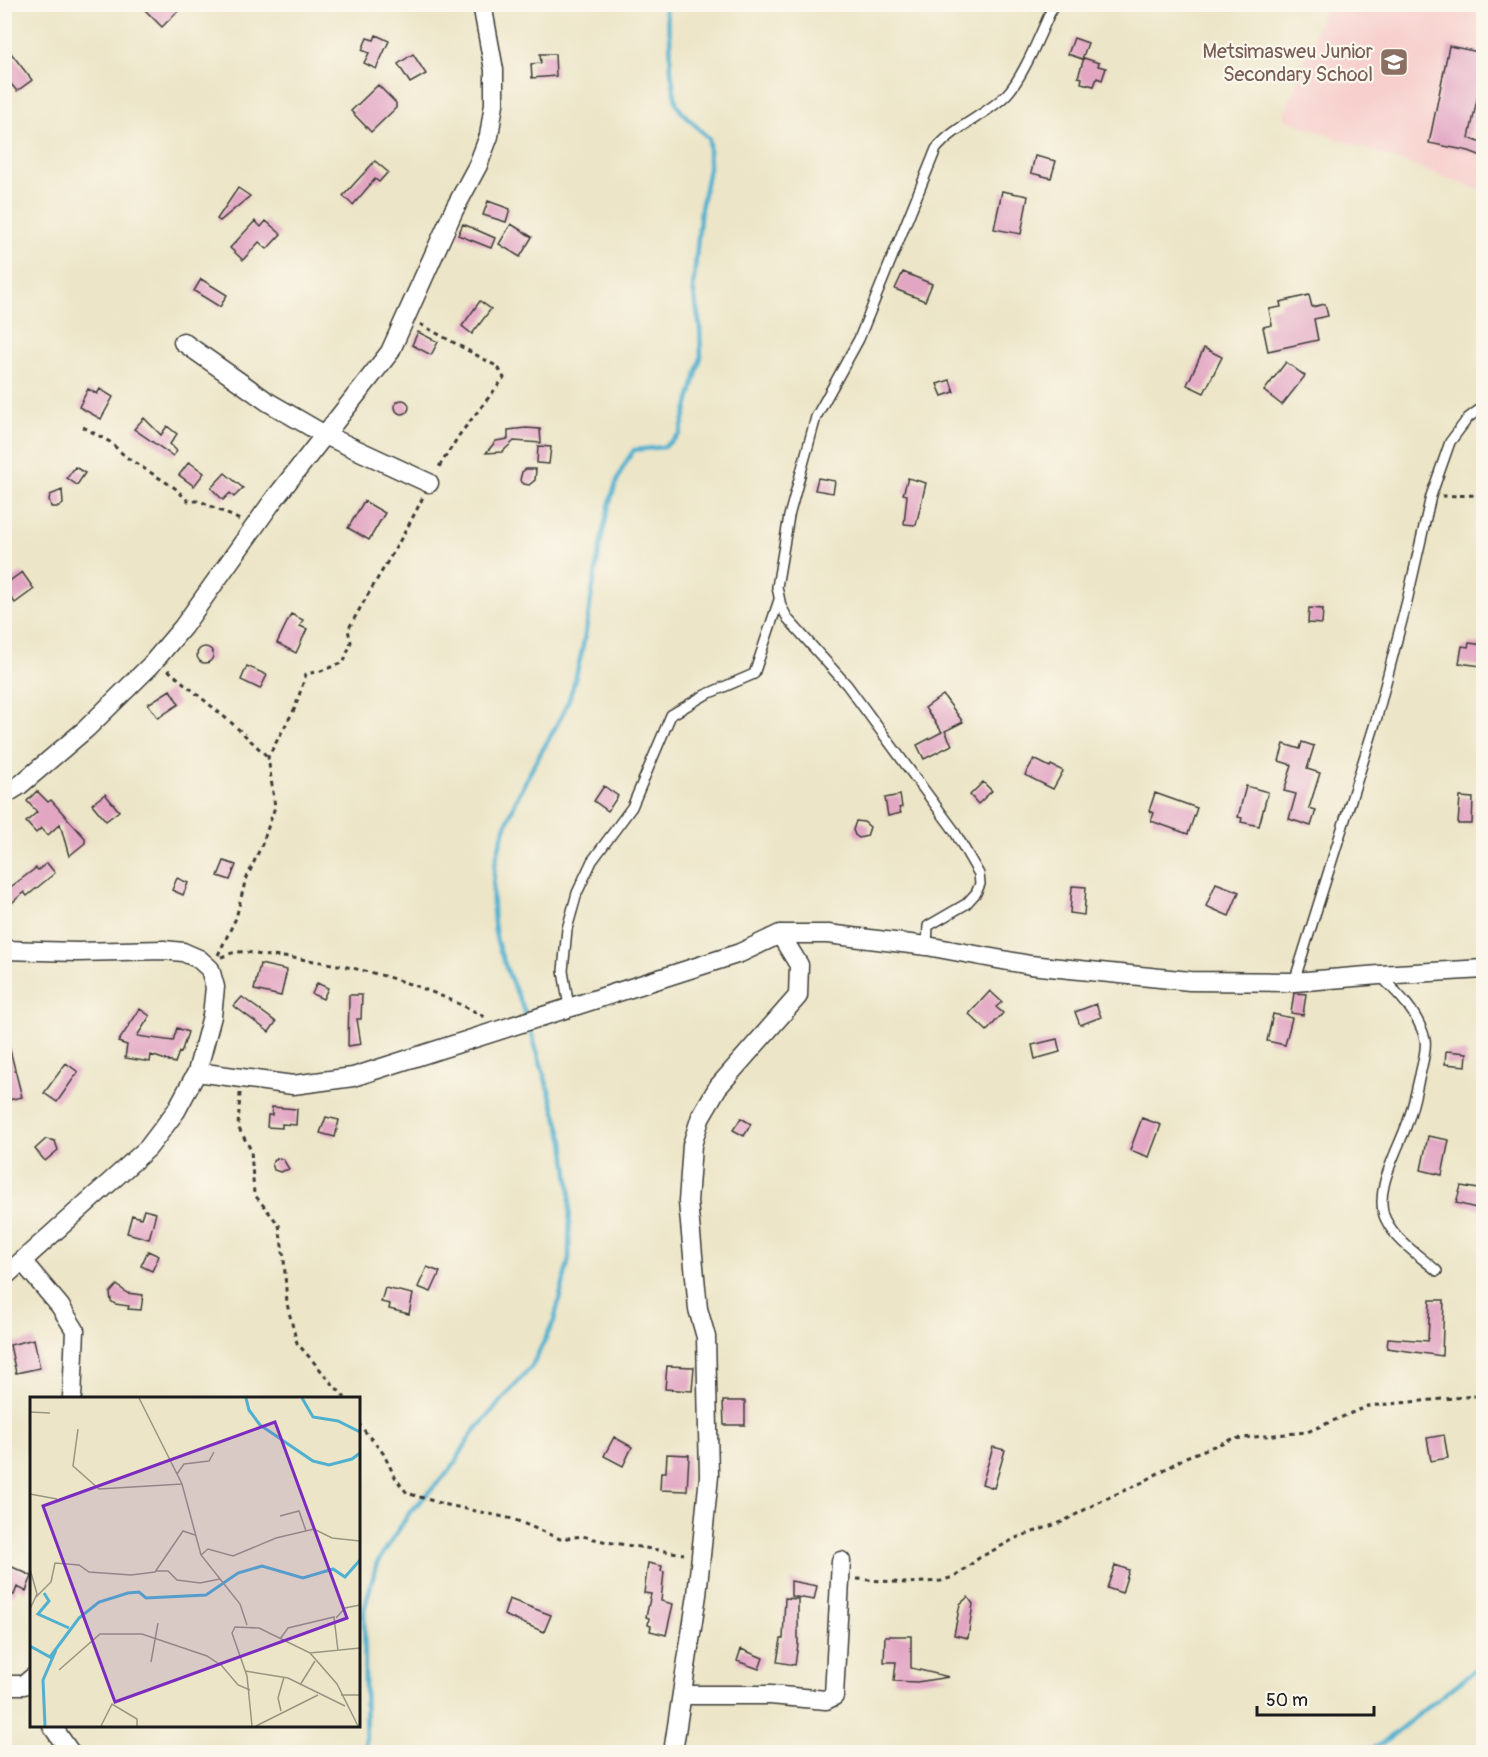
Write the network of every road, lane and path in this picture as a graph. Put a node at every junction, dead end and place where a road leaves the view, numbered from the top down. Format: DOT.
graph roads {
  1 [pos="482,4"];
  2 [pos="1054,4"];
  3 [pos="407,316"];
  4 [pos="183,342"];
  5 [pos="1484,406"];
  6 [pos="83,427"];
  7 [pos="326,435"];
  8 [pos="429,483"];
  9 [pos="1484,495"];
  10 [pos="1431,496"];
  11 [pos="256,525"];
  12 [pos="779,598"];
  13 [pos="156,659"];
  14 [pos="268,757"];
  15 [pos="4,795"];
  16 [pos="780,934"];
  17 [pos="927,946"];
  18 [pos="4,950"];
  19 [pos="1484,969"];
  20 [pos="1379,975"];
  21 [pos="1294,982"];
  22 [pos="563,1009"];
  23 [pos="500,1029"];
  24 [pos="197,1072"];
  25 [pos="241,1078"];
  26 [pos="23,1262"];
  27 [pos="1437,1271"];
  28 [pos="4,1277"];
  29 [pos="1475,1396"];
  30 [pos="72,1397"];
  31 [pos="344,1397"];
  32 [pos="360,1425"];
  33 [pos="701,1556"];
  34 [pos="840,1569"];
  35 [pos="4,1685"];
  36 [pos="29,1686"];
  37 [pos="682,1695"];
  38 [pos="53,1727"];
  39 [pos="70,1752"];
  40 [pos="673,1752"];
  1 -- 3 [label="street"];
  2 -- 12 [label="lane"];
  3 -- 7 [label="street"];
  3 -- 8 [label="path"];
  4 -- 7 [label="street"];
  5 -- 10 [label="lane"];
  6 -- 11 [label="path"];
  7 -- 8 [label="street"];
  7 -- 11 [label="street"];
  8 -- 14 [label="path"];
  9 -- 10 [label="path"];
  10 -- 21 [label="lane"];
  11 -- 13 [label="street"];
  12 -- 17 [label="lane"];
  12 -- 22 [label="lane"];
  13 -- 14 [label="path"];
  13 -- 15 [label="street"];
  14 -- 23 [label="path"];
  16 -- 17 [label="street"];
  16 -- 22 [label="street"];
  16 -- 33 [label="street"];
  17 -- 21 [label="street"];
  18 -- 24 [label="street"];
  19 -- 20 [label="street"];
  20 -- 21 [label="street"];
  20 -- 27 [label="lane"];
  22 -- 23 [label="street"];
  23 -- 25 [label="street"];
  24 -- 25 [label="street"];
  24 -- 26 [label="street"];
  25 -- 31 [label="path"];
  26 -- 28 [label="street"];
  26 -- 30 [label="street"];
  29 -- 34 [label="path"];
  32 -- 33 [label="path"];
  33 -- 37 [label="street"];
  34 -- 37 [label="street"];
  35 -- 36 [label="street"];
  37 -- 40 [label="street"];
  38 -- 39 [label="street"];
}
